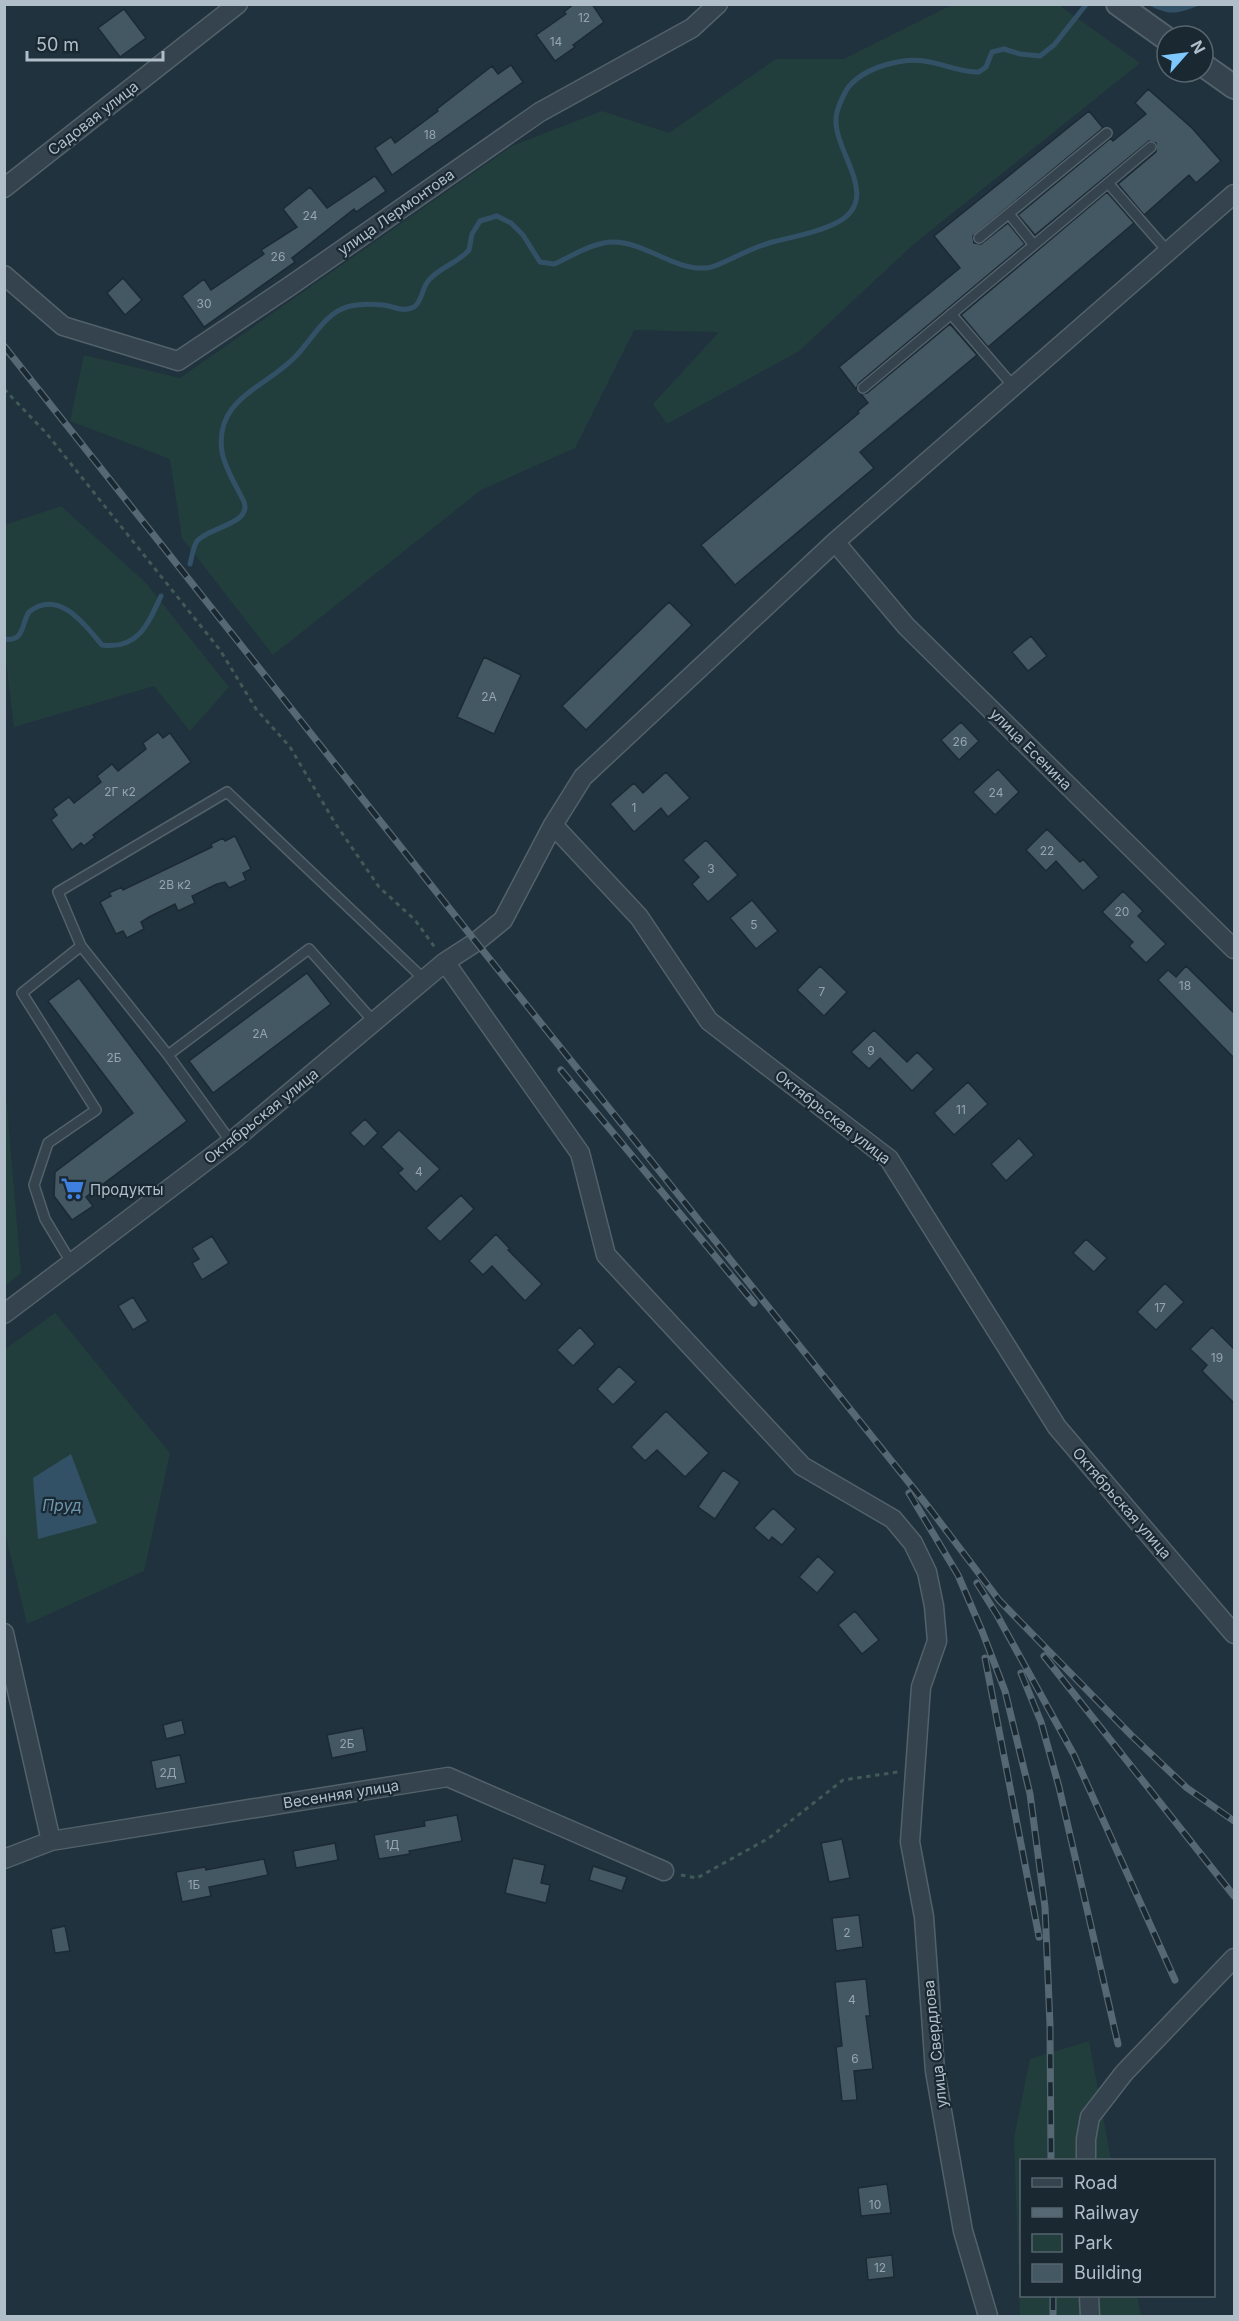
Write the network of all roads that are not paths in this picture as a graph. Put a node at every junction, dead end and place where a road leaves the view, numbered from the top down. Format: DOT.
graph roads {
  1 [pos="238,4"];
  2 [pos="718,4"];
  3 [pos="1118,4"];
  4 [pos="1155,30"];
  5 [pos="1215,74"];
  6 [pos="1234,87"];
  7 [pos="1107,133"];
  8 [pos="1151,147"];
  9 [pos="1108,183"];
  10 [pos="4,188"];
  11 [pos="1234,194"];
  12 [pos="1009,214"];
  13 [pos="980,238"];
  14 [pos="1034,245"];
  15 [pos="1169,253"];
  16 [pos="4,275"];
  17 [pos="951,314"];
  18 [pos="1014,387"];
  19 [pos="863,388"];
  20 [pos="835,542"];
  21 [pos="553,825"];
  22 [pos="81,946"];
  23 [pos="1234,949"];
  24 [pos="445,962"];
  25 [pos="425,980"];
  26 [pos="375,1023"];
  27 [pos="168,1055"];
  28 [pos="231,1143"];
  29 [pos="72,1264"];
  30 [pos="4,1314"];
  31 [pos="4,1633"];
  32 [pos="1234,1634"];
  33 [pos="51,1841"];
  34 [pos="4,1860"];
  35 [pos="664,1871"];
  36 [pos="1234,1958"];
  37 [pos="1086,2159"];
  38 [pos="1089,2297"];
  39 [pos="988,2316"];
  40 [pos="1089,2316"];
  1 -- 10 [label="street, Садовая улица"];
  2 -- 16 [label="street, улица Лермонтова"];
  3 -- 4 [label="street"];
  5 -- 6 [label="street"];
  7 -- 12 [label="lane"];
  8 -- 9 [label="lane"];
  9 -- 14 [label="lane"];
  9 -- 15 [label="lane"];
  11 -- 15 [label="street"];
  12 -- 13 [label="lane"];
  12 -- 14 [label="lane"];
  14 -- 17 [label="lane"];
  15 -- 18 [label="street"];
  17 -- 18 [label="lane"];
  17 -- 19 [label="lane"];
  18 -- 20 [label="street"];
  20 -- 21 [label="street"];
  20 -- 23 [label="street, улица Есенина"];
  21 -- 24 [label="street, Октябрьская улица"];
  21 -- 32 [label="street, Октябрьская улица"];
  22 -- 25 [label="lane"];
  22 -- 27 [label="lane"];
  22 -- 29 [label="lane"];
  24 -- 25 [label="street, Октябрьская улица"];
  24 -- 39 [label="street, улица Свердлова"];
  25 -- 26 [label="street, Октябрьская улица"];
  26 -- 27 [label="lane"];
  26 -- 28 [label="street, Октябрьская улица"];
  27 -- 28 [label="lane"];
  28 -- 29 [label="street, Октябрьская улица"];
  29 -- 30 [label="street, Октябрьская улица"];
  31 -- 33 [label="street"];
  33 -- 34 [label="street, Весенняя улица"];
  33 -- 35 [label="street, Весенняя улица"];
  36 -- 37 [label="street"];
  38 -- 40 [label="street"];
}
